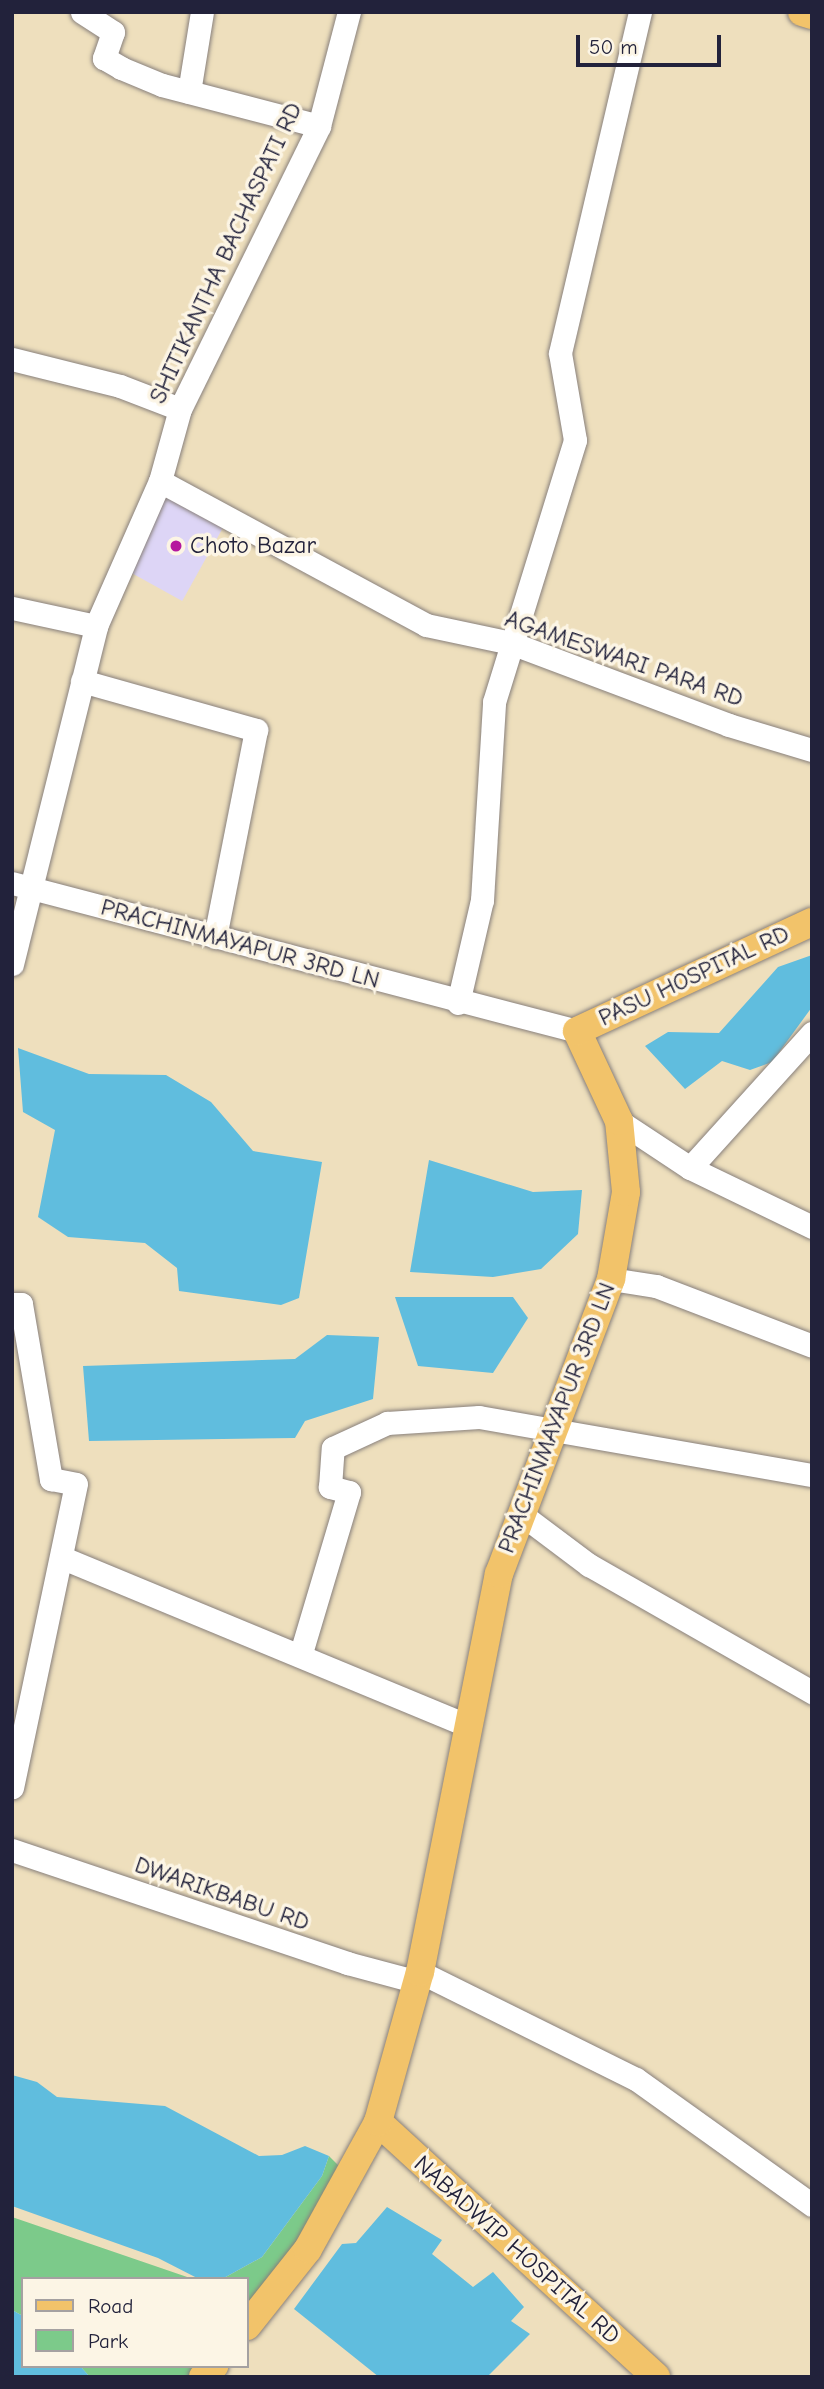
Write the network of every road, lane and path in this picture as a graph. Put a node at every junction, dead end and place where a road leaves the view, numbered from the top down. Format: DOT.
graph roads {
  1 [pos="82,12"];
  2 [pos="202,12"];
  3 [pos="349,12"];
  4 [pos="640,12"];
  5 [pos="802,12"];
  6 [pos="812,16"];
  7 [pos="188,92"];
  8 [pos="319,126"];
  9 [pos="12,359"];
  10 [pos="180,408"];
  11 [pos="160,481"];
  12 [pos="12,608"];
  13 [pos="96,626"];
  14 [pos="511,643"];
  15 [pos="82,681"];
  16 [pos="812,750"];
  17 [pos="26,881"];
  18 [pos="812,922"];
  19 [pos="215,937"];
  20 [pos="12,964"];
  21 [pos="458,1003"];
  22 [pos="577,1031"];
  23 [pos="812,1032"];
  24 [pos="619,1121"];
  25 [pos="690,1168"];
  26 [pos="812,1227"];
  27 [pos="611,1279"];
  28 [pos="12,1304"];
  29 [pos="812,1346"];
  30 [pos="554,1428"];
  31 [pos="812,1475"];
  32 [pos="521,1514"];
  33 [pos="63,1558"];
  34 [pos="301,1653"];
  35 [pos="812,1692"];
  36 [pos="469,1726"];
  37 [pos="12,1787"];
  38 [pos="12,1850"];
  39 [pos="419,1977"];
  40 [pos="378,2122"];
  41 [pos="812,2205"];
  42 [pos="248,2325"];
  43 [pos="656,2377"];
  1 -- 7 [label="street"];
  2 -- 7 [label="street"];
  3 -- 8 [label="street, SHITIKANTHA BACHASPATI RD"];
  4 -- 14 [label="street"];
  5 -- 6 [label="main road"];
  7 -- 8 [label="street"];
  8 -- 10 [label="street, SHITIKANTHA BACHASPATI RD"];
  9 -- 10 [label="street"];
  10 -- 11 [label="street, SHITIKANTHA BACHASPATI RD"];
  11 -- 13 [label="street, SHITIKANTHA BACHASPATI RD"];
  11 -- 14 [label="street, AGAMESWARI PARA RD"];
  12 -- 13 [label="street"];
  13 -- 15 [label="street, SHITIKANTHA BACHASPATI RD"];
  14 -- 16 [label="street, AGAMESWARI PARA RD"];
  14 -- 21 [label="street"];
  15 -- 17 [label="street, SHITIKANTHA BACHASPATI RD"];
  15 -- 19 [label="street"];
  17 -- 19 [label="street, PRACHINMAYAPUR 3RD LN"];
  17 -- 20 [label="street"];
  18 -- 22 [label="main road, PASU HOSPITAL RD"];
  19 -- 21 [label="street, PRACHINMAYAPUR 3RD LN"];
  21 -- 22 [label="street, PRACHINMAYAPUR 3RD LN"];
  22 -- 24 [label="main road, PRACHINMAYAPUR 3RD LN"];
  23 -- 25 [label="street"];
  24 -- 25 [label="street"];
  24 -- 27 [label="main road, PRACHINMAYAPUR 3RD LN"];
  25 -- 26 [label="street"];
  27 -- 29 [label="street"];
  27 -- 30 [label="main road, PRACHINMAYAPUR 3RD LN"];
  28 -- 33 [label="street"];
  30 -- 31 [label="street"];
  30 -- 32 [label="main road, PRACHINMAYAPUR 3RD LN"];
  30 -- 34 [label="street"];
  32 -- 35 [label="street"];
  32 -- 36 [label="main road, PRACHINMAYAPUR 3RD LN"];
  33 -- 34 [label="street"];
  33 -- 37 [label="street"];
  34 -- 36 [label="street"];
  36 -- 39 [label="main road, PRACHINMAYAPUR 3RD LN"];
  38 -- 39 [label="street, DWARIKBABU RD"];
  39 -- 40 [label="main road, PRACHINMAYAPUR 3RD LN"];
  39 -- 41 [label="street, DWARIKBABU RD"];
  40 -- 42 [label="main road, PRACHINMAYAPUR 3RD LN"];
  40 -- 43 [label="main road, NABADWIP HOSPITAL RD"];
}
